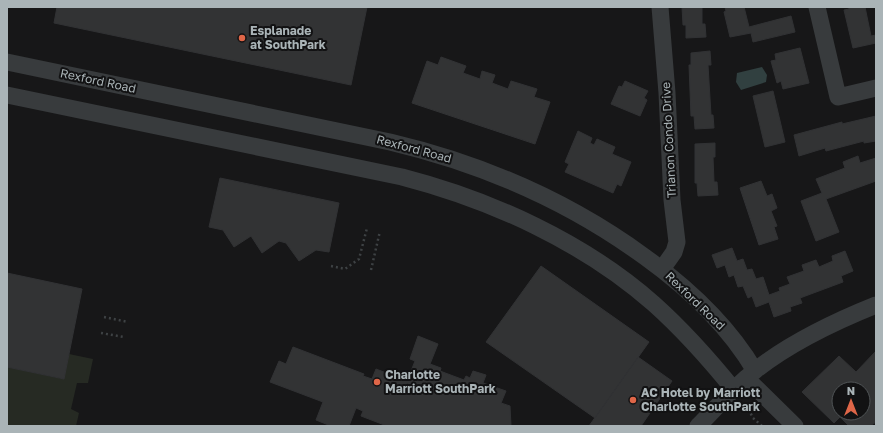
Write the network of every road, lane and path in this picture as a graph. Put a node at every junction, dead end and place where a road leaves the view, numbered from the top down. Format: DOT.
graph roads {
  1 [pos="660,7"];
  2 [pos="817,7"];
  3 [pos="7,62"];
  4 [pos="876,88"];
  5 [pos="7,95"];
  6 [pos="366,228"];
  7 [pos="380,231"];
  8 [pos="330,266"];
  9 [pos="662,269"];
  10 [pos="371,270"];
  11 [pos="876,305"];
  12 [pos="104,317"];
  13 [pos="128,322"];
  14 [pos="101,333"];
  15 [pos="124,337"];
  16 [pos="751,375"];
  17 [pos="734,390"];
  18 [pos="754,402"];
  19 [pos="698,426"];
  20 [pos="762,426"];
  21 [pos="795,426"];
  1 -- 9 [label="street, Trianon Condo Drive"];
  2 -- 4 [label="street"];
  3 -- 9 [label="street, Rexford Road"];
  5 -- 17 [label="street"];
  6 -- 8 [label="path"];
  7 -- 10 [label="path"];
  9 -- 16 [label="street, Rexford Road"];
  11 -- 16 [label="street"];
  12 -- 13 [label="path"];
  14 -- 15 [label="path"];
  16 -- 17 [label="street"];
  16 -- 21 [label="street, Rexford Road"];
  17 -- 19 [label="street"];
  18 -- 20 [label="path"];
}
